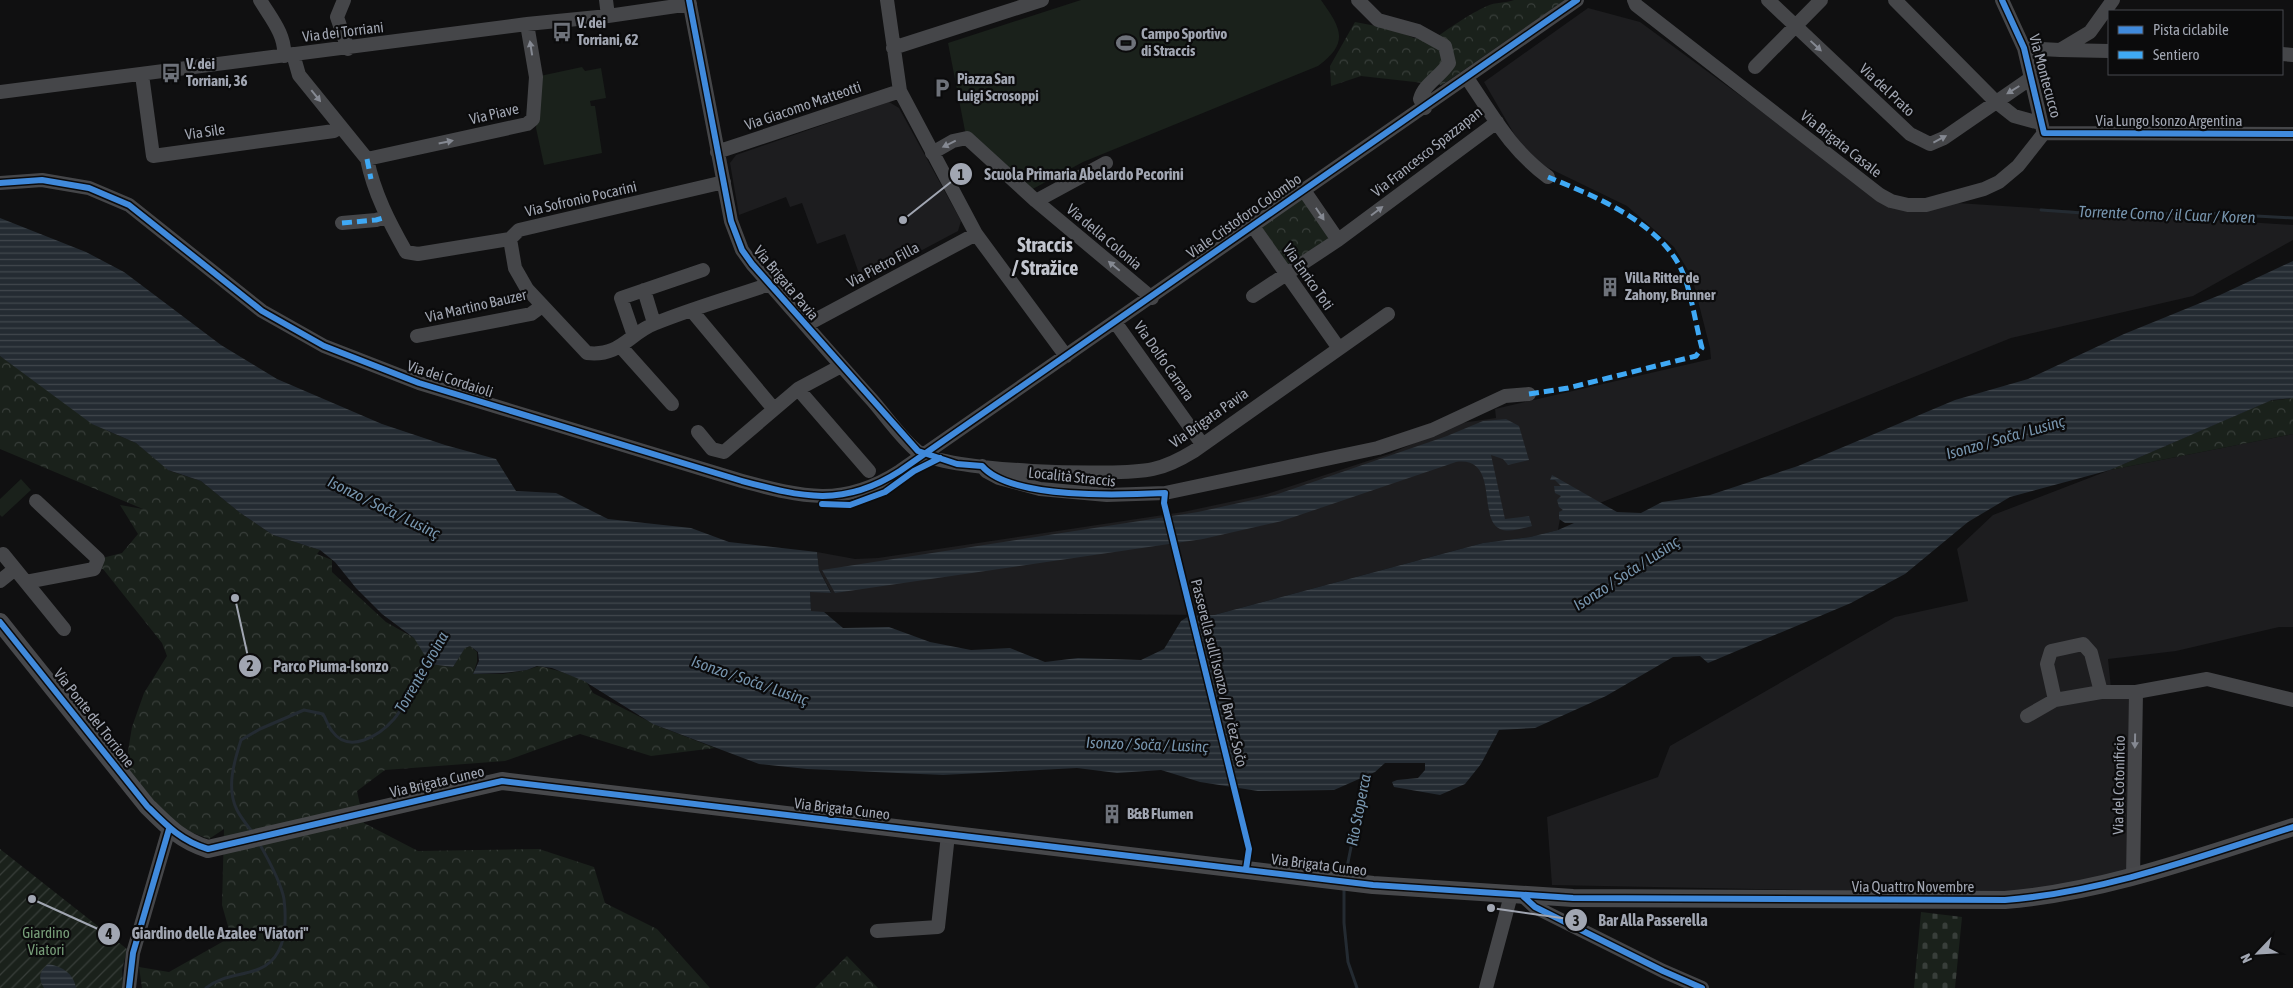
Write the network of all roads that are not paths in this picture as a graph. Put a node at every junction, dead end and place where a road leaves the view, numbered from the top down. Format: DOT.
graph roads {
  1 [pos="260,0"];
  2 [pos="344,0"];
  3 [pos="606,0"];
  4 [pos="887,0"];
  5 [pos="1042,0"];
  6 [pos="1358,0"];
  7 [pos="1577,0"];
  8 [pos="1768,0"];
  9 [pos="1821,0"];
  10 [pos="1895,0"];
  11 [pos="2002,0"];
  12 [pos="2113,0"];
  13 [pos="690,2"];
  14 [pos="1632,2"];
  15 [pos="608,16"];
  16 [pos="527,24"];
  17 [pos="1796,27"];
  18 [pos="893,48"];
  19 [pos="2024,48"];
  20 [pos="348,49"];
  21 [pos="2060,50"];
  22 [pos="2108,51"];
  23 [pos="289,55"];
  24 [pos="1755,67"];
  25 [pos="142,75"];
  26 [pos="1467,78"];
  27 [pos="2031,78"];
  28 [pos="900,91"];
  29 [pos="0,92"];
  30 [pos="1996,101"];
  31 [pos="1426,108"];
  32 [pos="1497,122"];
  33 [pos="340,127"];
  34 [pos="2042,128"];
  35 [pos="2293,134"];
  36 [pos="717,152"];
  37 [pos="932,153"];
  38 [pos="367,160"];
  39 [pos="1106,163"];
  40 [pos="1548,177"];
  41 [pos="0,182"];
  42 [pos="724,182"];
  43 [pos="1303,189"];
  44 [pos="1036,201"];
  45 [pos="386,217"];
  46 [pos="342,223"];
  47 [pos="1252,225"];
  48 [pos="976,234"];
  49 [pos="510,239"];
  50 [pos="1338,240"];
  51 [pos="703,270"];
  52 [pos="1286,274"];
  53 [pos="770,284"];
  54 [pos="644,290"];
  55 [pos="1253,296"];
  56 [pos="1152,298"];
  57 [pos="542,306"];
  58 [pos="692,311"];
  59 [pos="1388,314"];
  60 [pos="1116,322"];
  61 [pos="654,323"];
  62 [pos="806,325"];
  63 [pos="417,336"];
  64 [pos="634,336"];
  65 [pos="621,347"];
  66 [pos="1338,347"];
  67 [pos="1066,356"];
  68 [pos="841,366"];
  69 [pos="798,389"];
  70 [pos="1530,394"];
  71 [pos="672,404"];
  72 [pos="773,408"];
  73 [pos="698,432"];
  74 [pos="1202,444"];
  75 [pos="925,454"];
  76 [pos="982,466"];
  77 [pos="869,471"];
  78 [pos="36,501"];
  79 [pos="3,554"];
  80 [pos="14,569"];
  81 [pos="0,581"];
  82 [pos="26,582"];
  83 [pos="0,622"];
  84 [pos="64,629"];
  85 [pos="2101,692"];
  86 [pos="2136,692"];
  87 [pos="2056,700"];
  88 [pos="2293,700"];
  89 [pos="2027,716"];
  90 [pos="2293,827"];
  91 [pos="170,829"];
  92 [pos="948,835"];
  93 [pos="2133,878"];
  94 [pos="1517,895"];
  95 [pos="877,931"];
  96 [pos="129,988"];
  97 [pos="1486,988"];
  98 [pos="1702,988"];
  1 -- 23 [label="street"];
  2 -- 20 [label="street"];
  3 -- 15 [label="street"];
  4 -- 18 [label="street"];
  5 -- 18 [label="street"];
  6 -- 31 [label="street"];
  7 -- 26 [label="street, Viale Cristoforo Colombo"];
  8 -- 17 [label="street, Via del Prato"];
  9 -- 17 [label="street"];
  10 -- 30 [label="street, Via Lungo Isonzo Argentina"];
  11 -- 19 [label="street, Via Montecucco"];
  12 -- 21 [label="street"];
  13 -- 15 [label="street, Via dei Torriani"];
  13 -- 36 [label="street, Via Brigata Pavia"];
  14 -- 34 [label="street, Via Brigata Casale"];
  15 -- 16 [label="street, Via dei Torriani"];
  16 -- 20 [label="street, Via dei Torriani"];
  38 -- 16 [label="street, Via Piave, one-way"];
  17 -- 24 [label="street"];
  17 -- 30 [label="street, Via del Prato, one-way"];
  18 -- 28 [label="street"];
  19 -- 21 [label="street"];
  19 -- 27 [label="street, Via Montecucco"];
  20 -- 23 [label="street, Via dei Torriani"];
  21 -- 22 [label="street"];
  23 -- 25 [label="street, Via dei Torriani"];
  23 -- 33 [label="street, one-way"];
  25 -- 29 [label="street, Via dei Torriani"];
  25 -- 33 [label="street, Via Sile"];
  26 -- 31 [label="street, Viale Cristoforo Colombo"];
  26 -- 32 [label="street, Via Francesco Spazzapan"];
  27 -- 30 [label="street, one-way"];
  27 -- 34 [label="street, Via Montecucco"];
  28 -- 36 [label="street, Via Giacomo Matteotti"];
  28 -- 37 [label="street"];
  30 -- 34 [label="street, Via Lungo Isonzo Argentina"];
  31 -- 43 [label="street, Viale Cristoforo Colombo"];
  32 -- 40 [label="street"];
  50 -- 32 [label="street, Via Francesco Spazzapan, one-way"];
  33 -- 38 [label="street"];
  34 -- 35 [label="street, Via Lungo Isonzo Argentina"];
  36 -- 42 [label="street, Via Brigata Pavia"];
  44 -- 37 [label="street, Via della Colonia, one-way"];
  37 -- 48 [label="street"];
  38 -- 45 [label="street"];
  39 -- 44 [label="street, Via della Colonia"];
  41 -- 75 [label="street, Via dei Cordaioli"];
  42 -- 49 [label="street, Via Sofronio Pocarini"];
  42 -- 53 [label="street, Via Brigata Pavia"];
  43 -- 47 [label="street, Viale Cristoforo Colombo"];
  43 -- 50 [label="street, one-way"];
  56 -- 44 [label="street, Via della Colonia, one-way"];
  45 -- 46 [label="street"];
  45 -- 49 [label="street, Via Sofronio Pocarini"];
  47 -- 52 [label="street, Via Enrico Toti"];
  47 -- 56 [label="street, Viale Cristoforo Colombo"];
  48 -- 62 [label="street, Via Pietro Filla"];
  48 -- 67 [label="street"];
  49 -- 57 [label="street"];
  50 -- 52 [label="street, Via Francesco Spazzapan"];
  51 -- 54 [label="street"];
  52 -- 55 [label="street, Via Francesco Spazzapan"];
  52 -- 66 [label="street, Via Enrico Toti"];
  53 -- 58 [label="street"];
  53 -- 62 [label="street, Via Brigata Pavia"];
  54 -- 61 [label="street"];
  54 -- 64 [label="street"];
  56 -- 60 [label="street, Viale Cristoforo Colombo"];
  57 -- 63 [label="street, Via Martino Bauzer"];
  57 -- 65 [label="street"];
  58 -- 61 [label="street"];
  58 -- 72 [label="street"];
  59 -- 66 [label="street, Via Brigata Pavia"];
  60 -- 67 [label="street, Viale Cristoforo Colombo"];
  60 -- 74 [label="street, Via Dolfo Carrara"];
  61 -- 64 [label="street"];
  62 -- 68 [label="street, Via Brigata Pavia"];
  64 -- 65 [label="street"];
  65 -- 71 [label="street"];
  66 -- 74 [label="street, Via Brigata Pavia"];
  67 -- 75 [label="street, Viale Cristoforo Colombo"];
  68 -- 69 [label="street"];
  68 -- 75 [label="street, Via Brigata Pavia"];
  69 -- 72 [label="street"];
  69 -- 77 [label="street"];
  70 -- 76 [label="street, Località Straccis"];
  72 -- 73 [label="street"];
  74 -- 76 [label="street, Via Brigata Pavia"];
  75 -- 76 [label="street, Via Brigata Pavia"];
  78 -- 82 [label="street"];
  79 -- 80 [label="street"];
  80 -- 81 [label="street"];
  80 -- 82 [label="street"];
  82 -- 84 [label="street"];
  83 -- 91 [label="main road, Via Ponte del Torrione"];
  85 -- 86 [label="street"];
  85 -- 87 [label="street"];
  85 -- 87 [label="street"];
  86 -- 88 [label="street"];
  86 -- 93 [label="street, Via del Cotonificio, one-way"];
  87 -- 89 [label="street"];
  90 -- 93 [label="main road, Via Quattro Novembre"];
  91 -- 92 [label="main road, Via Brigata Cuneo"];
  91 -- 96 [label="street"];
  92 -- 94 [label="main road, Via Brigata Cuneo"];
  92 -- 95 [label="street"];
  93 -- 94 [label="main road, Via Quattro Novembre"];
  94 -- 97 [label="street"];
  94 -- 98 [label="street"];
}
